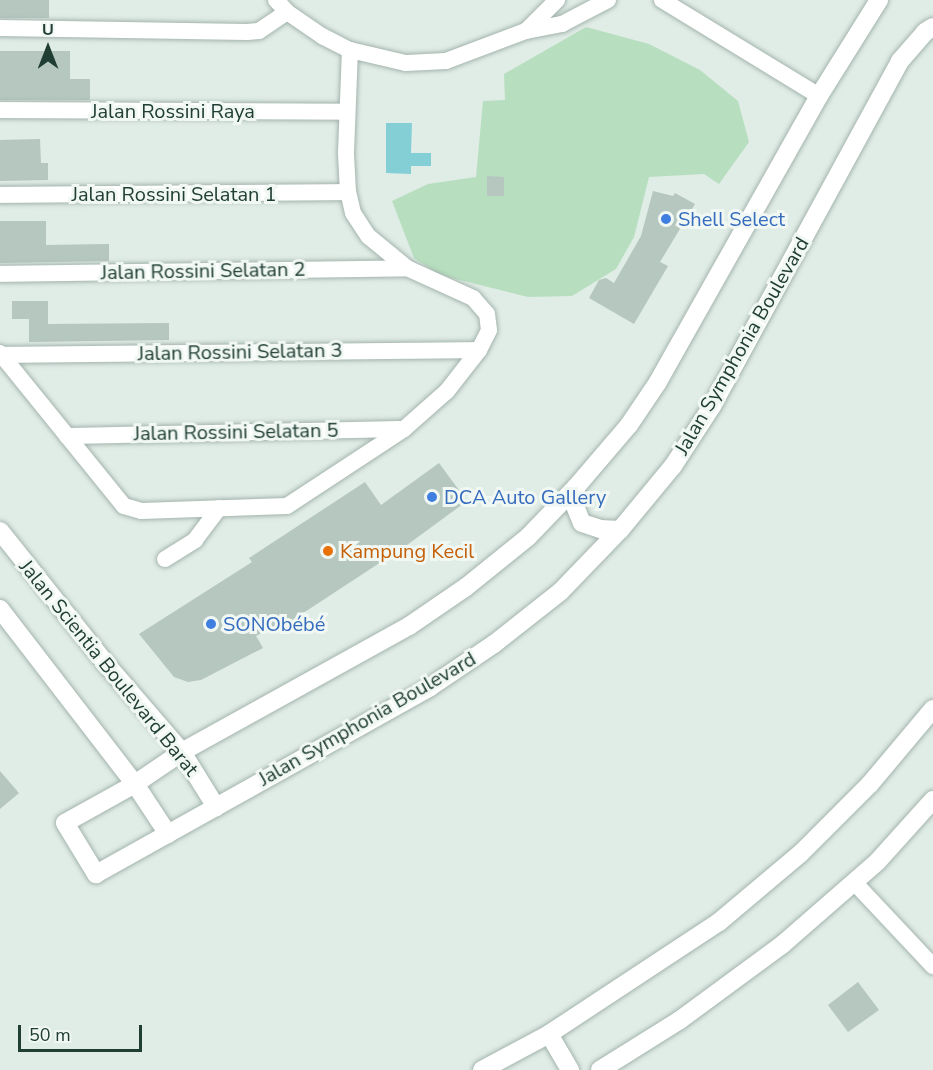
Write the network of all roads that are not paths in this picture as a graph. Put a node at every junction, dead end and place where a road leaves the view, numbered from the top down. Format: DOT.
graph roads {
  1 [pos="557,0"];
  2 [pos="608,0"];
  3 [pos="662,0"];
  4 [pos="879,0"];
  5 [pos="282,6"];
  6 [pos="933,27"];
  7 [pos="0,28"];
  8 [pos="526,31"];
  9 [pos="350,50"];
  10 [pos="819,96"];
  11 [pos="0,110"];
  12 [pos="346,112"];
  13 [pos="348,192"];
  14 [pos="0,195"];
  15 [pos="407,268"];
  16 [pos="0,274"];
  17 [pos="479,350"];
  18 [pos="1,354"];
  19 [pos="404,429"];
  20 [pos="67,436"];
  21 [pos="576,487"];
  22 [pos="219,508"];
  23 [pos="620,530"];
  24 [pos="0,531"];
  25 [pos="165,559"];
  26 [pos="0,609"];
  27 [pos="933,709"];
  28 [pos="182,752"];
  29 [pos="135,784"];
  30 [pos="933,800"];
  31 [pos="216,807"];
  32 [pos="168,834"];
  33 [pos="855,883"];
  34 [pos="933,966"];
  35 [pos="549,1034"];
  36 [pos="482,1070"];
  37 [pos="570,1070"];
  38 [pos="600,1070"];
  1 -- 8 [label="street"];
  2 -- 8 [label="street"];
  3 -- 10 [label="street"];
  4 -- 10 [label="street"];
  5 -- 7 [label="street"];
  5 -- 9 [label="street"];
  6 -- 23 [label="street, Jalan Symphonia Boulevard"];
  8 -- 9 [label="street"];
  9 -- 12 [label="street"];
  10 -- 21 [label="street"];
  11 -- 12 [label="street, Jalan Rossini Raya"];
  12 -- 13 [label="street"];
  13 -- 14 [label="street, Jalan Rossini Selatan 1"];
  13 -- 15 [label="street"];
  15 -- 16 [label="street, Jalan Rossini Selatan 2"];
  15 -- 17 [label="street"];
  17 -- 18 [label="street, Jalan Rossini Selatan 3"];
  17 -- 19 [label="street"];
  18 -- 20 [label="street"];
  19 -- 20 [label="street, Jalan Rossini Selatan 5"];
  19 -- 22 [label="street"];
  20 -- 22 [label="street"];
  21 -- 23 [label="street"];
  21 -- 28 [label="street"];
  22 -- 25 [label="street"];
  23 -- 31 [label="street, Jalan Symphonia Boulevard"];
  24 -- 28 [label="street, Jalan Scientia Boulevard Barat"];
  26 -- 29 [label="street"];
  27 -- 35 [label="street"];
  28 -- 29 [label="street"];
  28 -- 31 [label="street, Jalan Scientia Boulevard Barat"];
  29 -- 32 [label="street"];
  29 -- 32 [label="street, Jalan Symphonia Boulevard"];
  30 -- 33 [label="street"];
  31 -- 32 [label="street, Jalan Symphonia Boulevard"];
  33 -- 34 [label="street"];
  33 -- 38 [label="street"];
  35 -- 36 [label="street"];
  35 -- 37 [label="street"];
}
